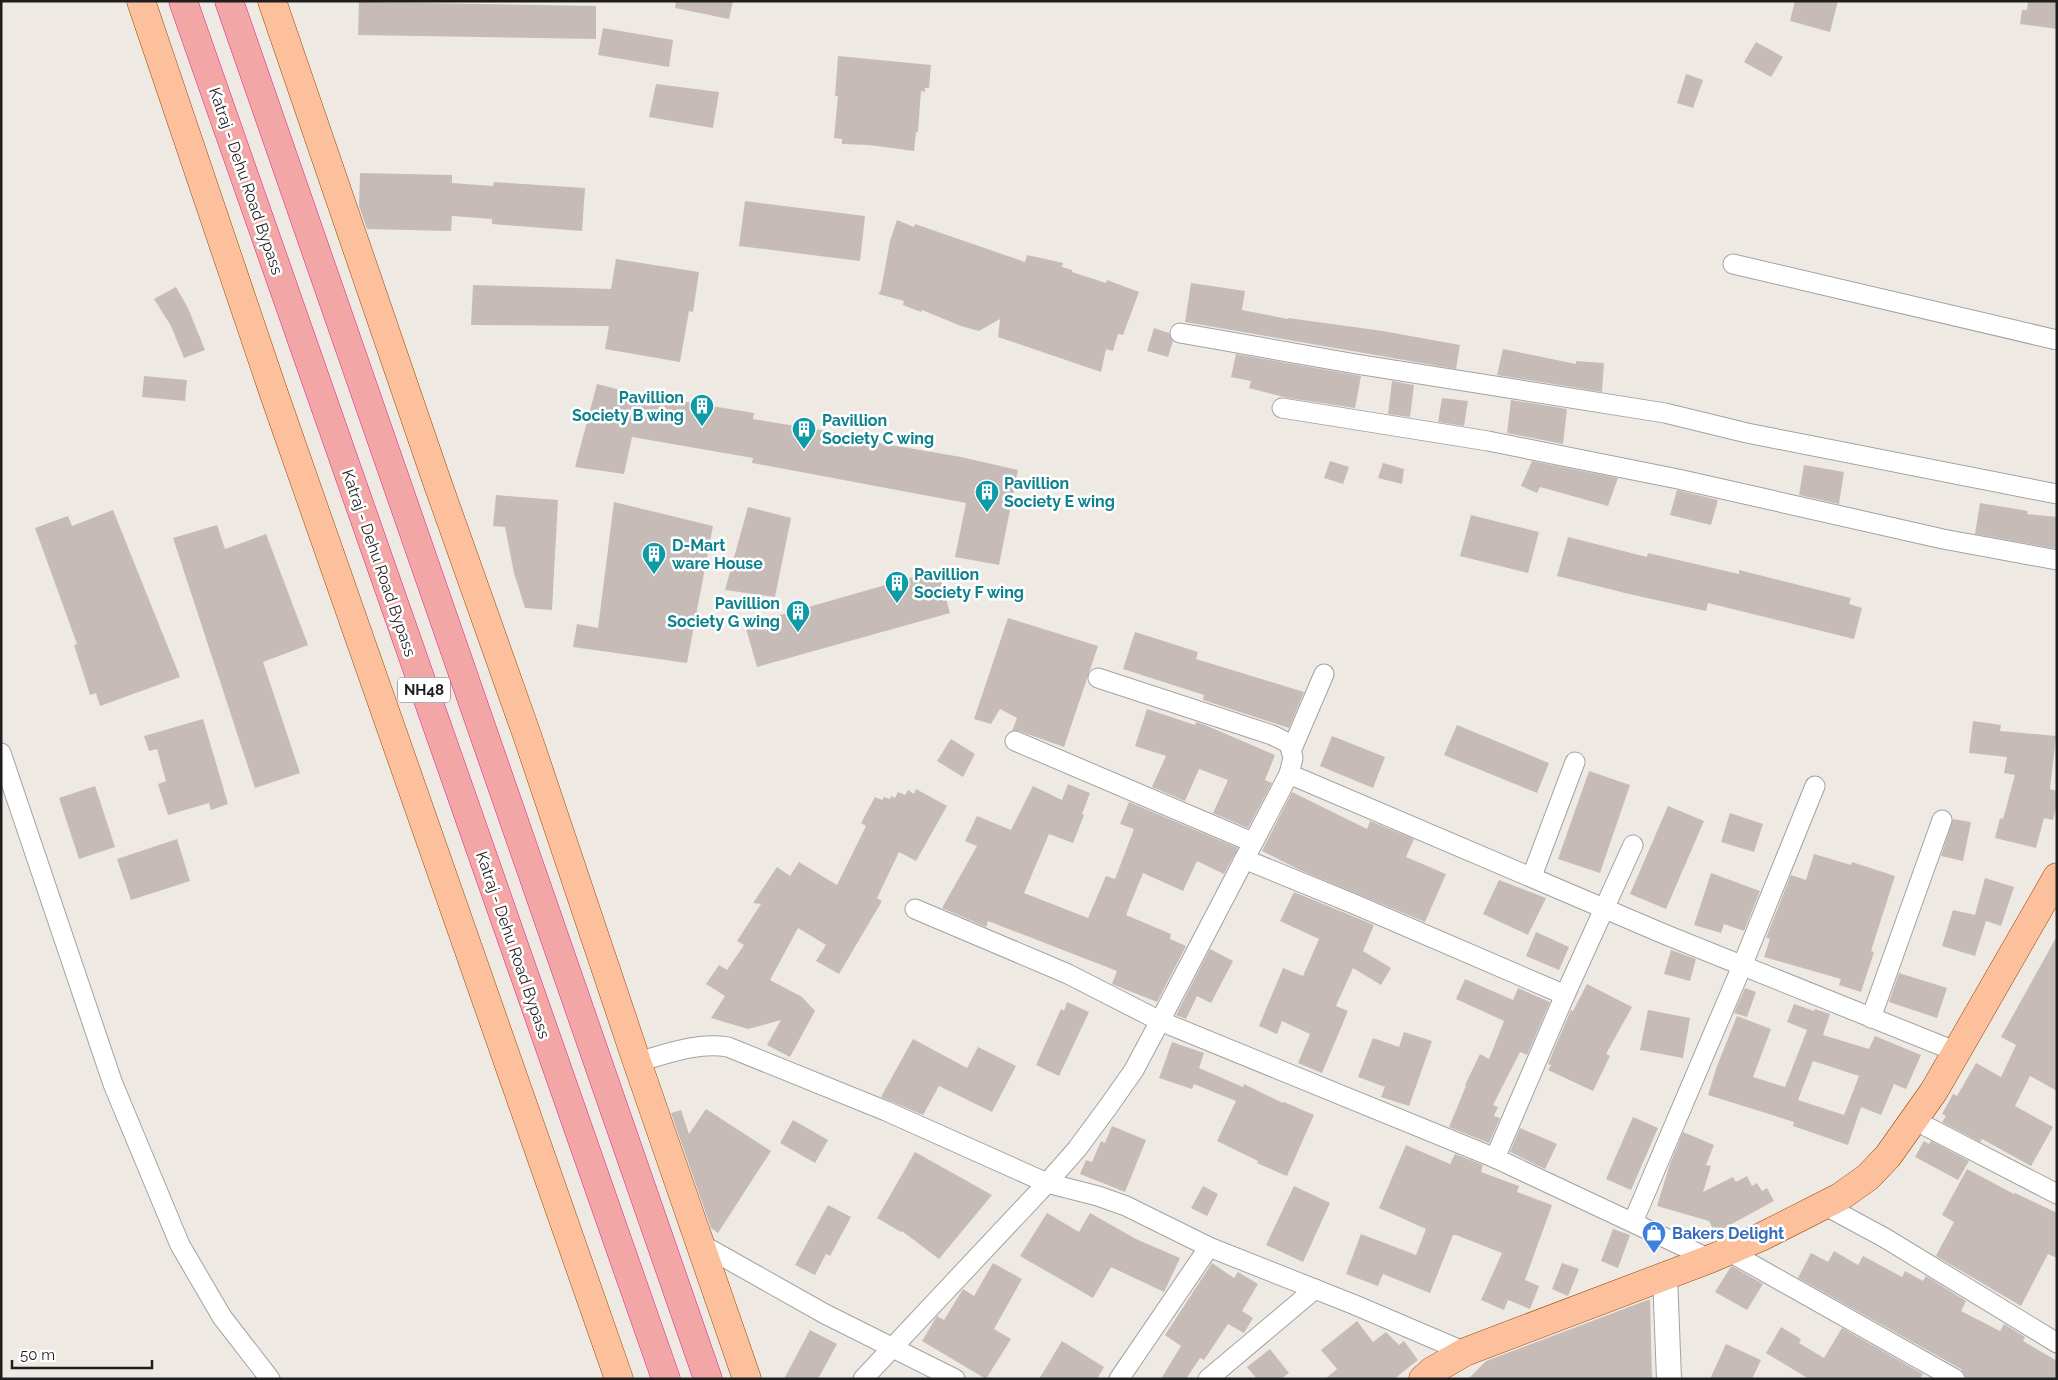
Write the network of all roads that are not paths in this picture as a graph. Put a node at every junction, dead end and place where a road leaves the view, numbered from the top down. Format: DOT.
graph roads {
  1 [pos="142,1"];
  2 [pos="184,1"];
  3 [pos="229,1"];
  4 [pos="272,1"];
  5 [pos="1733,264"];
  6 [pos="1180,333"];
  7 [pos="2057,340"];
  8 [pos="1282,408"];
  9 [pos="2057,494"];
  10 [pos="2057,560"];
  11 [pos="1324,674"];
  12 [pos="1098,678"];
  13 [pos="1015,741"];
  14 [pos="1291,751"];
  15 [pos="1,753"];
  16 [pos="1575,762"];
  17 [pos="1289,774"];
  18 [pos="1815,786"];
  19 [pos="1942,820"];
  20 [pos="1633,845"];
  21 [pos="1248,851"];
  22 [pos="1532,876"];
  23 [pos="2057,877"];
  24 [pos="1604,908"];
  25 [pos="915,909"];
  26 [pos="1742,966"];
  27 [pos="1565,995"];
  28 [pos="1871,1018"];
  29 [pos="1160,1021"];
  30 [pos="1957,1052"];
  31 [pos="637,1062"];
  32 [pos="1914,1120"];
  33 [pos="1495,1158"];
  34 [pos="1046,1183"];
  35 [pos="2056,1191"];
  36 [pos="1824,1205"];
  37 [pos="1633,1222"];
  38 [pos="699,1243"];
  39 [pos="1209,1247"];
  40 [pos="1719,1255"];
  41 [pos="1665,1276"];
  42 [pos="1315,1289"];
  43 [pos="2057,1343"];
  44 [pos="894,1348"];
  45 [pos="1465,1352"];
  46 [pos="270,1379"];
  47 [pos="620,1379"];
  48 [pos="666,1379"];
  49 [pos="708,1379"];
  50 [pos="747,1379"];
  51 [pos="863,1379"];
  52 [pos="955,1379"];
  53 [pos="1119,1379"];
  54 [pos="1208,1379"];
  55 [pos="1423,1379"];
  56 [pos="1669,1379"];
  57 [pos="1955,1379"];
  1 -- 47 [label="main road"];
  2 -- 48 [label="highway, Katraj - Dehu Road Bypass / NH48"];
  3 -- 49 [label="highway, NH48"];
  4 -- 31 [label="main road"];
  5 -- 7 [label="street"];
  6 -- 9 [label="street"];
  8 -- 10 [label="street"];
  11 -- 14 [label="street"];
  12 -- 14 [label="street"];
  13 -- 21 [label="street"];
  14 -- 17 [label="street"];
  15 -- 46 [label="street"];
  16 -- 22 [label="street"];
  17 -- 21 [label="street"];
  17 -- 22 [label="street"];
  18 -- 26 [label="street"];
  19 -- 28 [label="street"];
  20 -- 24 [label="street"];
  21 -- 27 [label="street"];
  21 -- 29 [label="street"];
  22 -- 24 [label="street"];
  23 -- 30 [label="main road"];
  24 -- 26 [label="street"];
  24 -- 27 [label="street"];
  25 -- 29 [label="street"];
  26 -- 28 [label="street"];
  26 -- 37 [label="street"];
  27 -- 33 [label="street"];
  28 -- 30 [label="street"];
  29 -- 33 [label="street"];
  29 -- 34 [label="street"];
  30 -- 32 [label="main road"];
  31 -- 34 [label="street"];
  31 -- 38 [label="main road"];
  32 -- 35 [label="street"];
  32 -- 36 [label="main road"];
  33 -- 37 [label="street"];
  34 -- 39 [label="street"];
  34 -- 44 [label="street"];
  36 -- 40 [label="main road"];
  36 -- 43 [label="street"];
  37 -- 40 [label="street"];
  38 -- 44 [label="street"];
  38 -- 50 [label="main road"];
  39 -- 42 [label="street"];
  39 -- 53 [label="street"];
  40 -- 41 [label="main road"];
  40 -- 57 [label="street"];
  41 -- 45 [label="main road"];
  41 -- 56 [label="street"];
  42 -- 45 [label="street"];
  42 -- 54 [label="street"];
  44 -- 51 [label="street"];
  44 -- 52 [label="street"];
  45 -- 55 [label="main road"];
}
